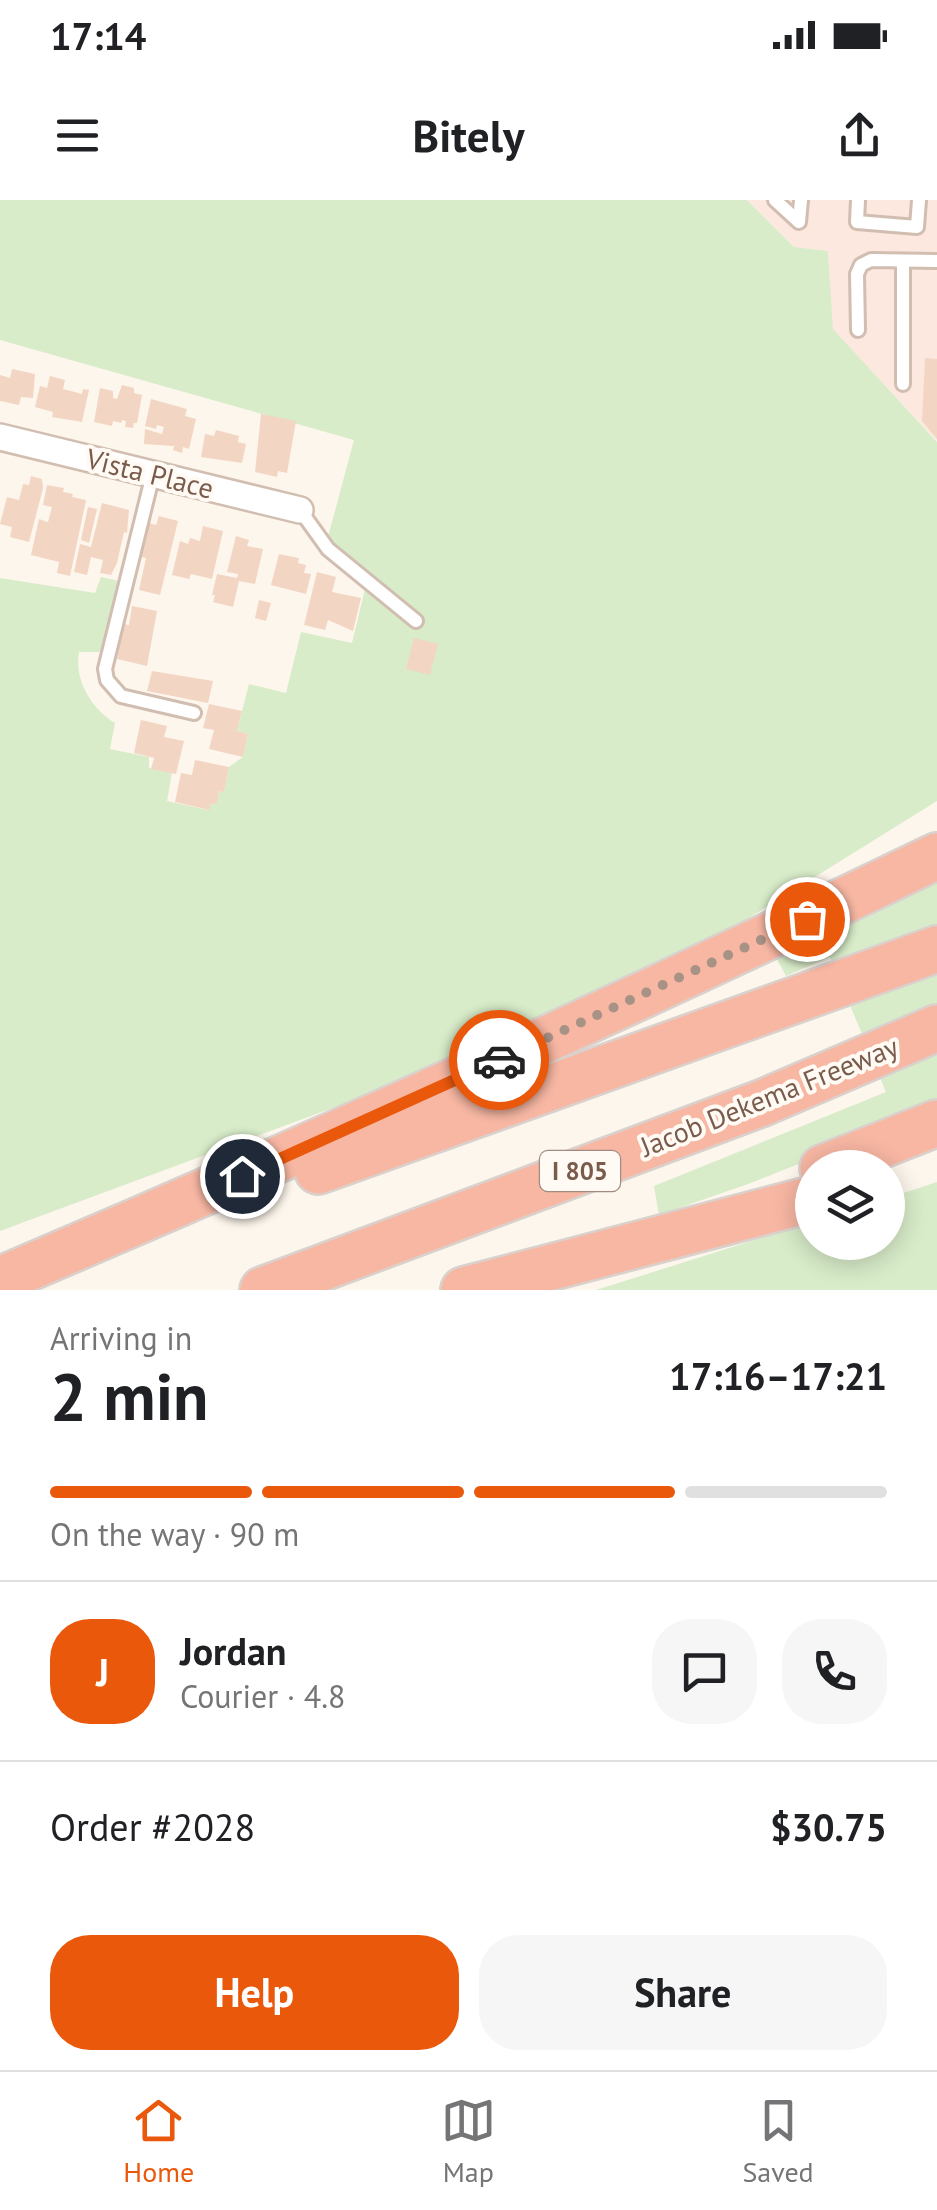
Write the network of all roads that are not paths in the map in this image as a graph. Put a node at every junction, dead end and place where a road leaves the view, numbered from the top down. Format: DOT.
graph roads {
  1 [pos="775,200"];
  2 [pos="801,200"];
  3 [pos="858,200"];
  4 [pos="919,200"];
  5 [pos="903,261"];
  6 [pos="937,261"];
  7 [pos="858,330"];
  8 [pos="903,384"];
  9 [pos="0,438"];
  10 [pos="153,474"];
  11 [pos="300,510"];
  12 [pos="416,621"];
  13 [pos="194,713"];
  14 [pos="937,823"];
  15 [pos="937,856"];
  16 [pos="937,949"];
  17 [pos="709,966"];
  18 [pos="937,1028"];
  19 [pos="937,1124"];
  20 [pos="869,1150"];
  21 [pos="937,1156"];
  22 [pos="905,1168"];
  23 [pos="795,1180"];
  24 [pos="795,1204"];
  25 [pos="668,1238"];
  26 [pos="0,1282"];
  27 [pos="263,1290"];
  28 [pos="464,1290"];
  1 -- 2 [label="lane"];
  3 -- 4 [label="lane"];
  5 -- 6 [label="lane"];
  5 -- 7 [label="lane"];
  5 -- 8 [label="lane"];
  9 -- 10 [label="street, Vista Place"];
  10 -- 11 [label="street, Vista Place"];
  10 -- 13 [label="lane"];
  11 -- 12 [label="lane"];
  14 -- 17 [label="highway"];
  15 -- 17 [label="highway"];
  16 -- 26 [label="highway"];
  17 -- 26 [label="highway"];
  18 -- 27 [label="highway, Jacob Dekema Freeway / I 805"];
  19 -- 20 [label="highway"];
  21 -- 22 [label="highway"];
  23 -- 25 [label="highway"];
  24 -- 25 [label="highway"];
  25 -- 28 [label="highway"];
}
